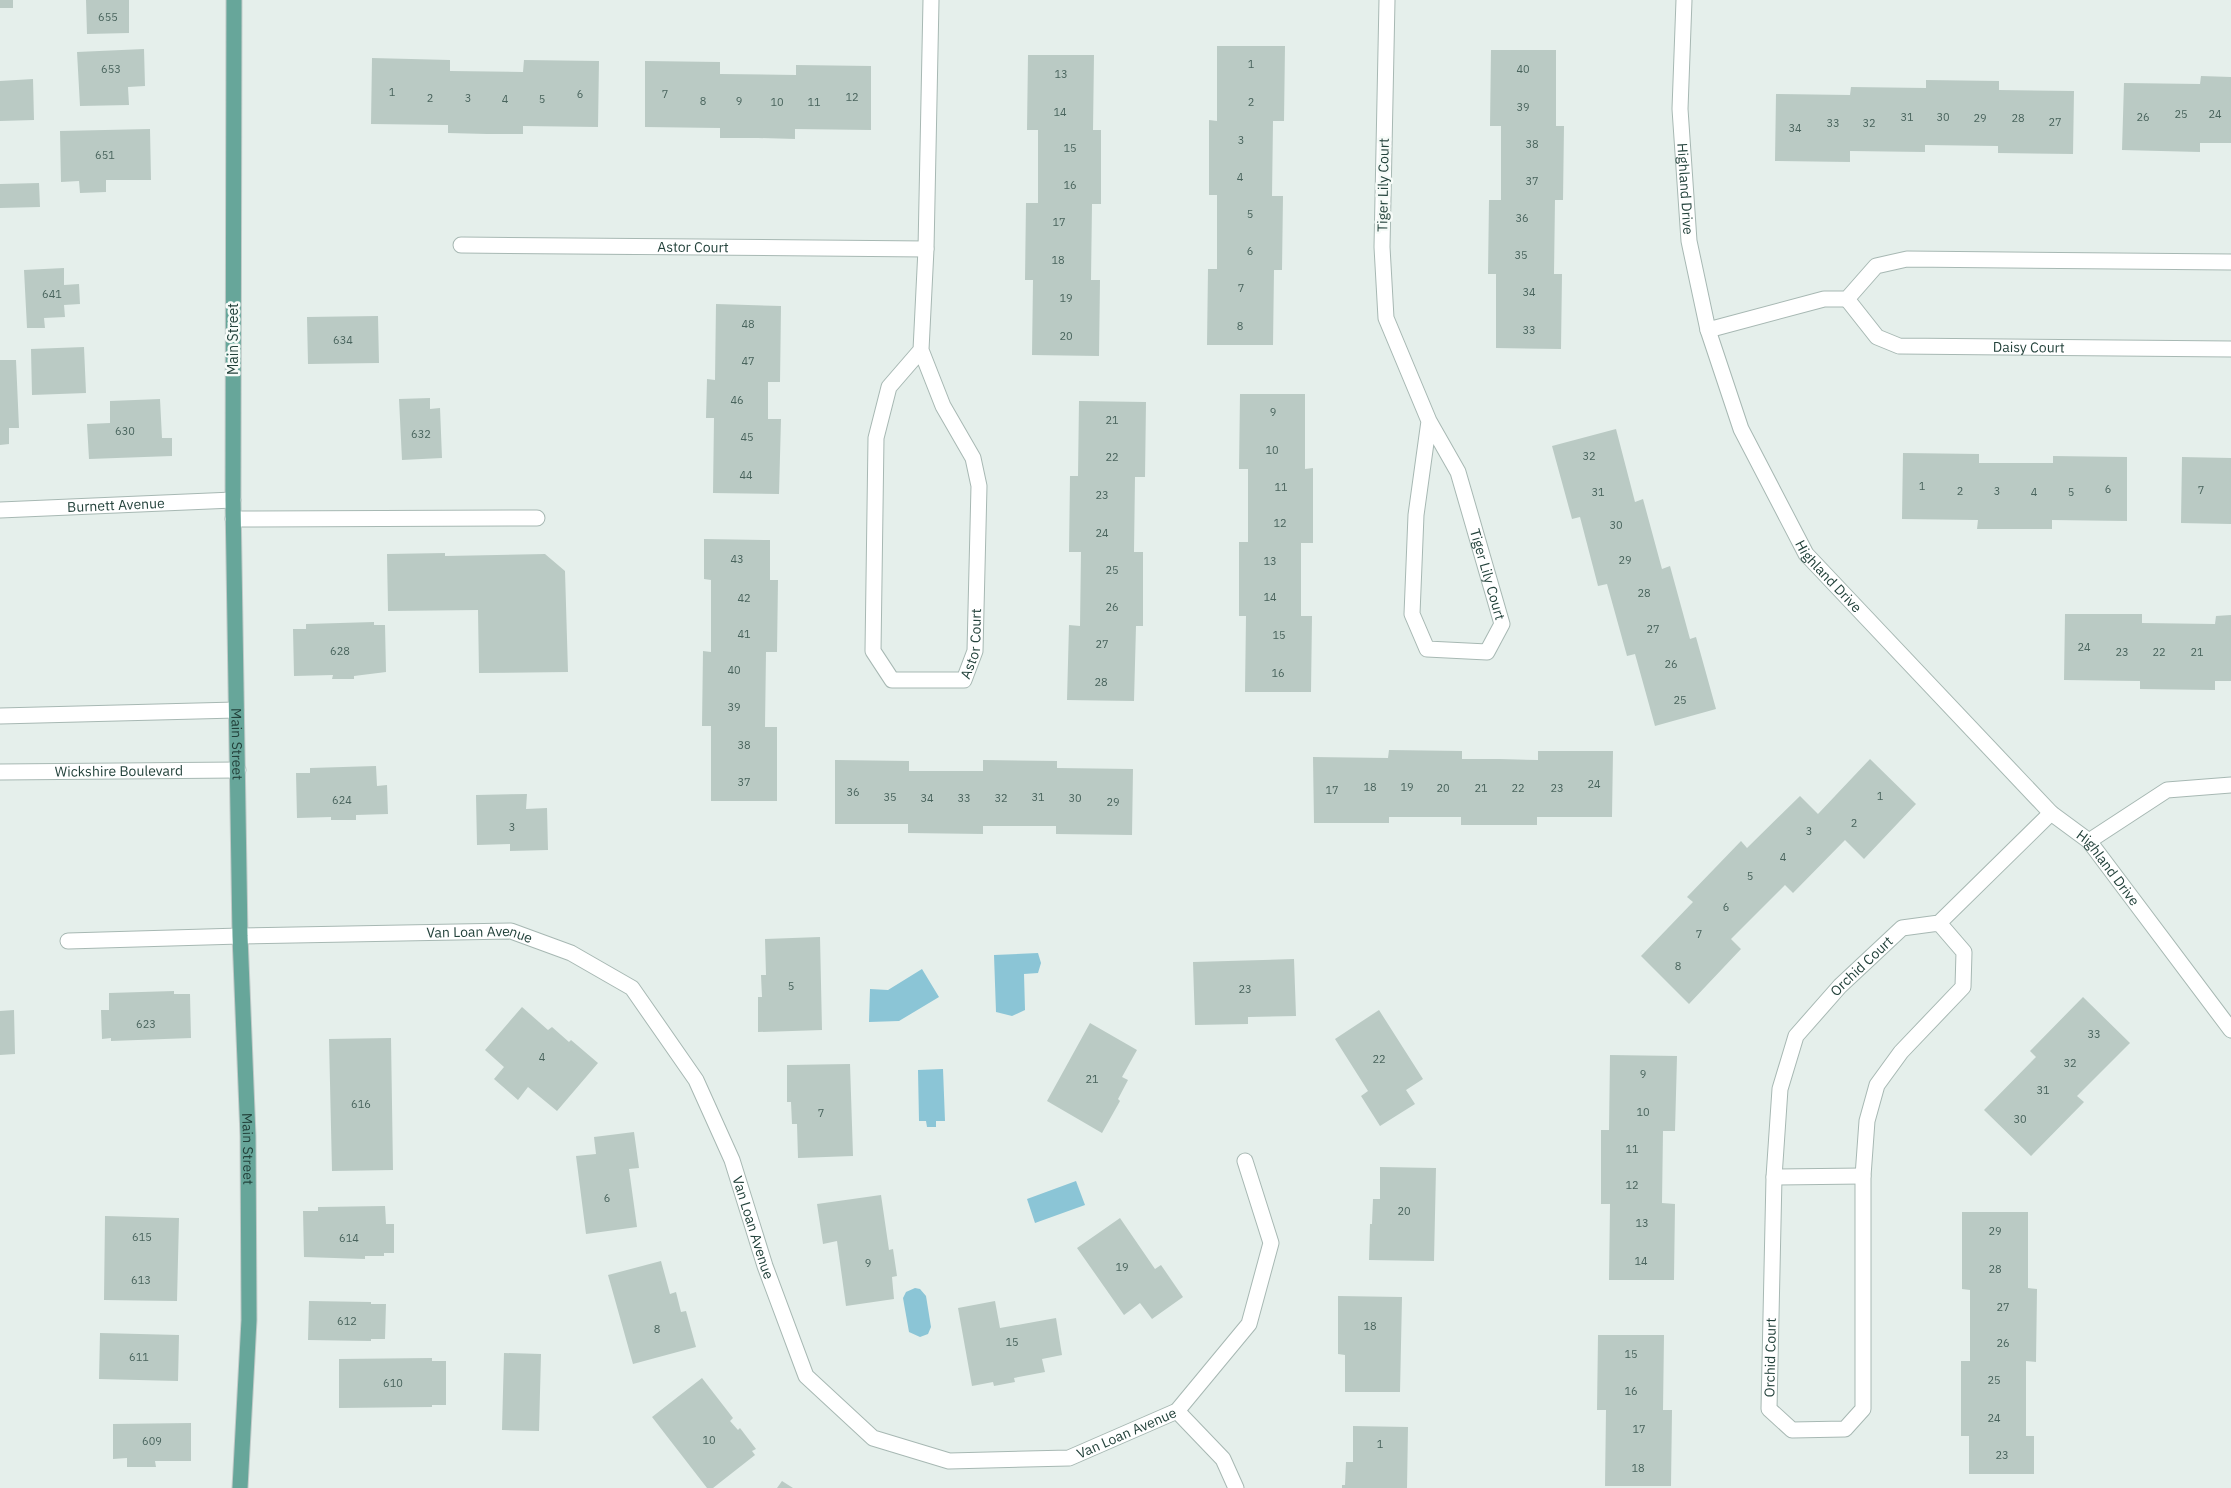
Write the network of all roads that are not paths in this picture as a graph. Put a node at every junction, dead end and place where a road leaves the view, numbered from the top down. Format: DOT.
graph roads {
  1 [pos="234,0"];
  2 [pos="931,0"];
  3 [pos="1387,0"];
  4 [pos="1684,0"];
  5 [pos="460,245"];
  6 [pos="926,249"];
  7 [pos="2231,262"];
  8 [pos="1847,299"];
  9 [pos="1708,330"];
  10 [pos="2231,349"];
  11 [pos="921,350"];
  12 [pos="1429,421"];
  13 [pos="233,500"];
  14 [pos="0,510"];
  15 [pos="537,518"];
  16 [pos="233,519"];
  17 [pos="236,710"];
  18 [pos="0,716"];
  19 [pos="238,770"];
  20 [pos="0,772"];
  21 [pos="2231,785"];
  22 [pos="2052,813"];
  23 [pos="2090,841"];
  24 [pos="1939,923"];
  25 [pos="240,936"];
  26 [pos="68,942"];
  27 [pos="2231,1030"];
  28 [pos="1245,1161"];
  29 [pos="1862,1176"];
  30 [pos="1774,1177"];
  31 [pos="1177,1411"];
  32 [pos="240,1488"];
  33 [pos="1236,1488"];
  1 -- 13 [label="main road, Main Street"];
  2 -- 6 [label="street, Astor Court"];
  3 -- 12 [label="street, Tiger Lily Court"];
  4 -- 9 [label="street, Highland Drive"];
  5 -- 6 [label="street, Astor Court"];
  6 -- 11 [label="street, Astor Court"];
  7 -- 8 [label="street"];
  8 -- 9 [label="street"];
  8 -- 10 [label="street, Daisy Court"];
  9 -- 22 [label="street, Highland Drive"];
  11 -- 11 [label="street, Astor Court"];
  12 -- 12 [label="street, Tiger Lily Court"];
  13 -- 14 [label="street, Burnett Avenue"];
  13 -- 16 [label="main road, Main Street"];
  15 -- 16 [label="street"];
  16 -- 17 [label="main road, Main Street"];
  17 -- 18 [label="street"];
  17 -- 19 [label="main road, Main Street"];
  19 -- 20 [label="street, Wickshire Boulevard"];
  19 -- 25 [label="main road, Main Street"];
  21 -- 23 [label="street"];
  22 -- 23 [label="street, Highland Drive"];
  22 -- 24 [label="street"];
  23 -- 27 [label="street, Highland Drive"];
  24 -- 29 [label="street, Orchid Court"];
  24 -- 30 [label="street, Orchid Court"];
  25 -- 26 [label="street, Van Loan Avenue"];
  25 -- 31 [label="street, Van Loan Avenue"];
  25 -- 32 [label="main road, Main Street"];
  28 -- 31 [label="street, Van Loan Avenue"];
  29 -- 30 [label="street"];
  29 -- 30 [label="street, Orchid Court"];
  31 -- 33 [label="street"];
}
